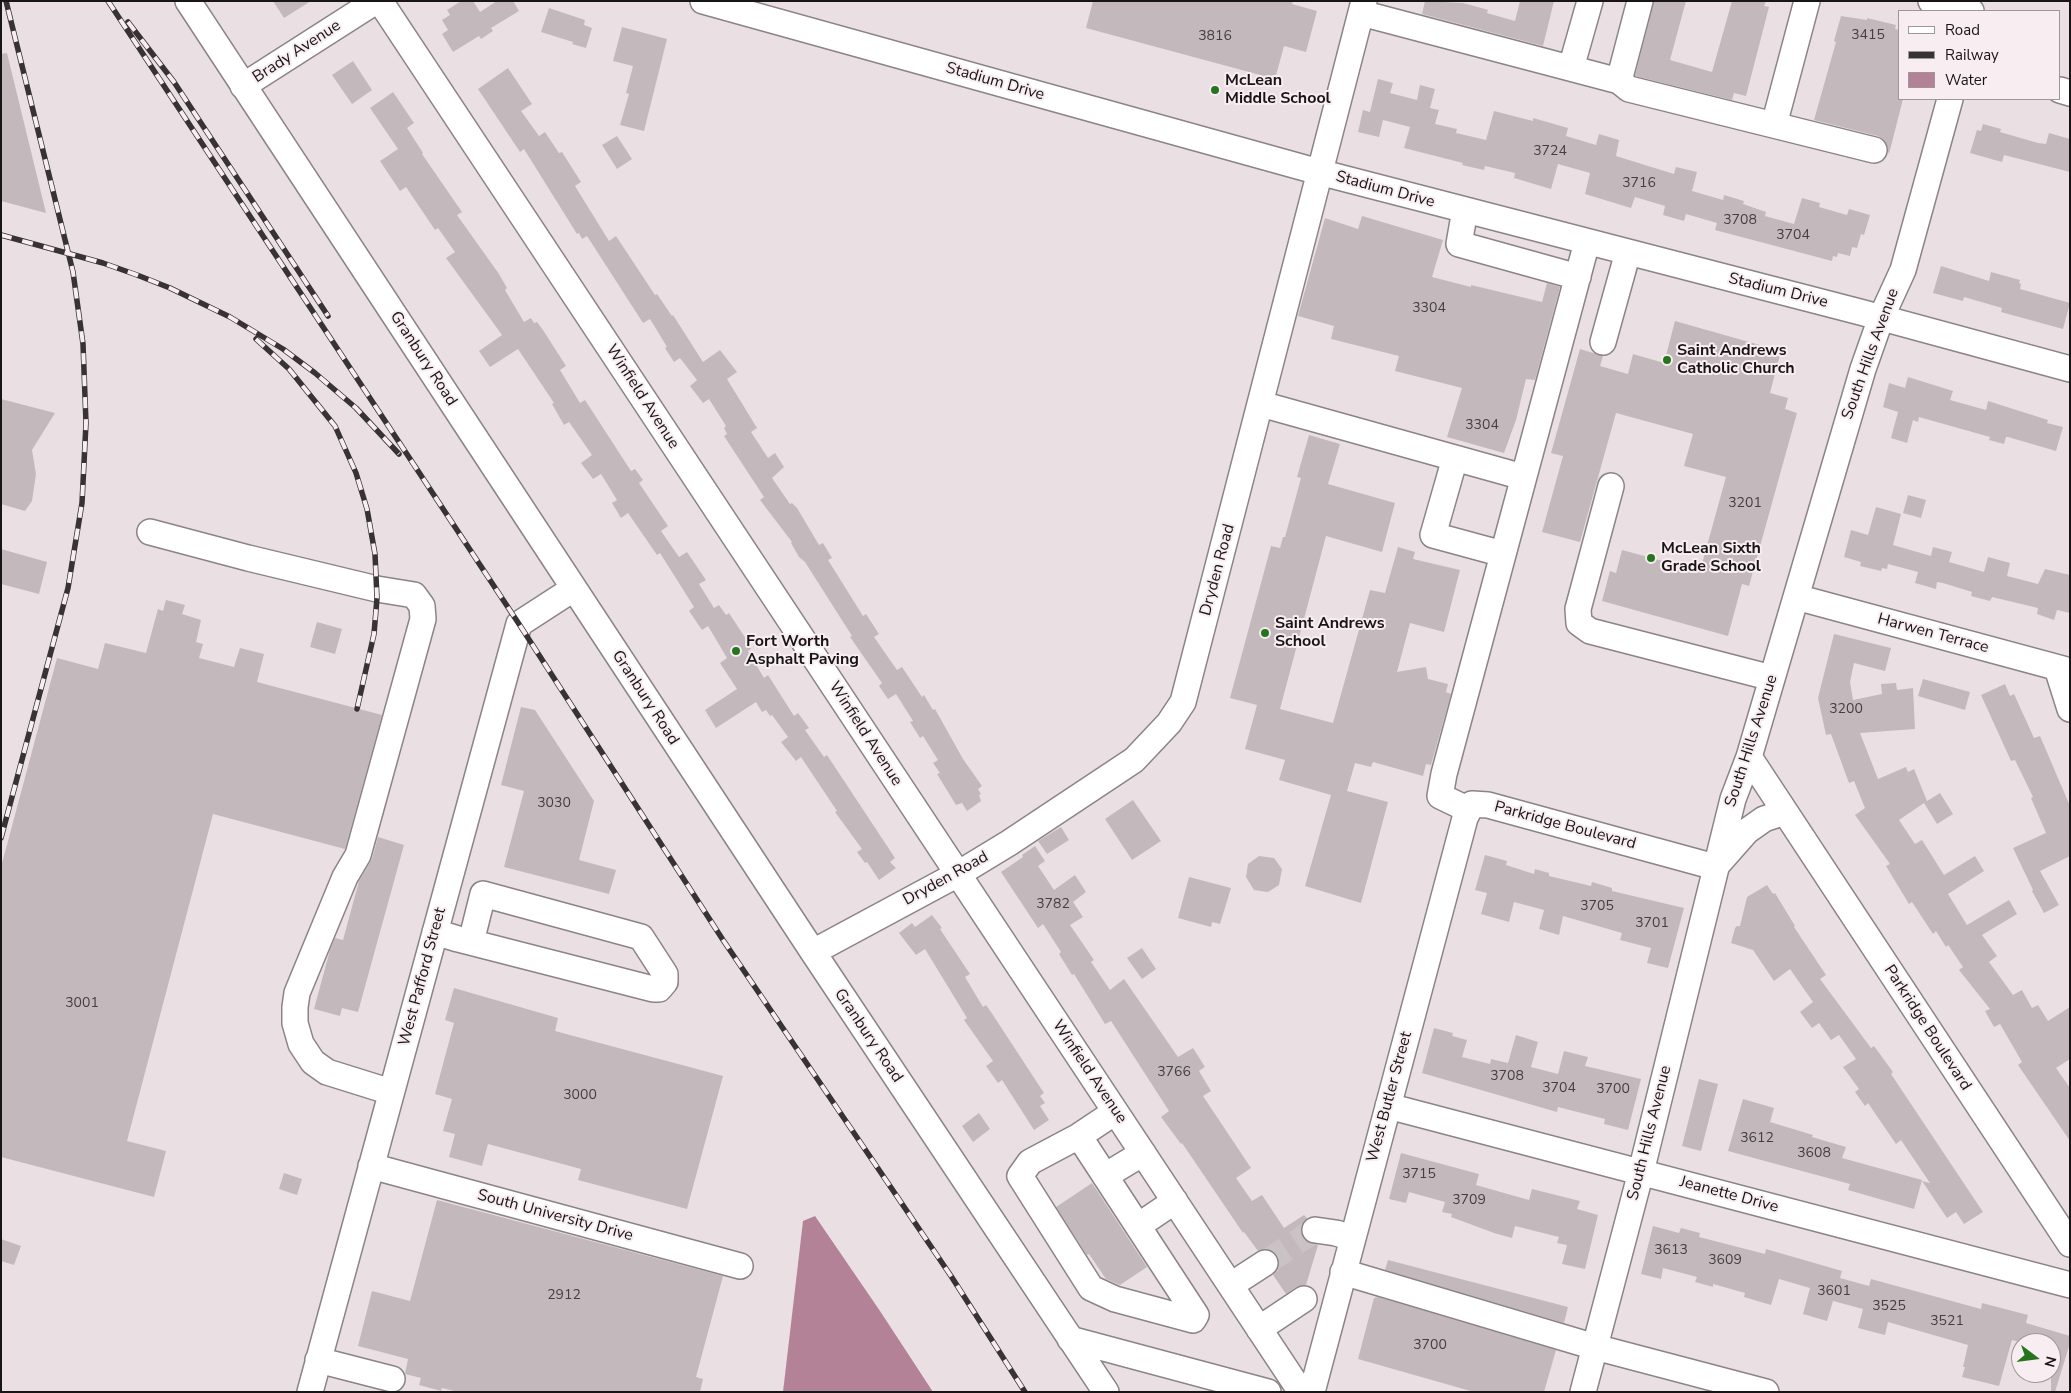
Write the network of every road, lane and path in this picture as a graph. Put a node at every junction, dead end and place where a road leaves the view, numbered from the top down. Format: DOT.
graph roads {
  1 [pos="188,1"];
  2 [pos="376,1"];
  3 [pos="380,1"];
  4 [pos="1590,1"];
  5 [pos="1640,1"];
  6 [pos="1807,1"];
  7 [pos="1931,1"];
  8 [pos="710,2"];
  9 [pos="1360,5"];
  10 [pos="1968,10"];
  11 [pos="1571,68"];
  12 [pos="1619,81"];
  13 [pos="243,86"];
  14 [pos="1950,100"];
  15 [pos="1774,125"];
  16 [pos="1874,150"];
  17 [pos="1319,172"];
  18 [pos="1465,210"];
  19 [pos="1587,242"];
  20 [pos="1628,252"];
  21 [pos="1578,277"];
  22 [pos="1881,318"];
  23 [pos="1602,342"];
  24 [pos="2070,369"];
  25 [pos="1261,404"];
  26 [pos="1456,458"];
  27 [pos="1524,478"];
  28 [pos="1611,486"];
  29 [pos="150,532"];
  30 [pos="1503,554"];
  31 [pos="573,589"];
  32 [pos="1796,598"];
  33 [pos="2064,670"];
  34 [pos="1772,678"];
  35 [pos="2070,709"];
  36 [pos="1749,757"];
  37 [pos="1471,807"];
  38 [pos="1785,812"];
  39 [pos="1715,867"];
  40 [pos="958,874"];
  41 [pos="435,932"];
  42 [pos="471,942"];
  43 [pos="813,952"];
  44 [pos="391,1092"];
  45 [pos="1388,1106"];
  46 [pos="1115,1112"];
  47 [pos="1079,1136"];
  48 [pos="1143,1153"];
  49 [pos="371,1166"];
  50 [pos="1641,1172"];
  51 [pos="1105,1176"];
  52 [pos="1175,1201"];
  53 [pos="1138,1226"];
  54 [pos="1315,1230"];
  55 [pos="1352,1238"];
  56 [pos="2070,1244"];
  57 [pos="1266,1263"];
  58 [pos="740,1266"];
  59 [pos="1343,1272"];
  60 [pos="1231,1285"];
  61 [pos="2070,1285"];
  62 [pos="1304,1299"];
  63 [pos="1260,1328"];
  64 [pos="1070,1339"];
  65 [pos="1594,1347"];
  66 [pos="318,1360"];
  67 [pos="392,1379"];
  68 [pos="310,1392"];
  69 [pos="1106,1392"];
  70 [pos="1268,1392"];
  71 [pos="1301,1392"];
  72 [pos="1312,1392"];
  73 [pos="1583,1392"];
  74 [pos="1766,1392"];
  1 -- 13 [label="street, Granbury Road"];
  2 -- 13 [label="street, Brady Avenue"];
  3 -- 40 [label="street, Winfield Avenue"];
  4 -- 11 [label="street"];
  5 -- 12 [label="street"];
  6 -- 15 [label="street"];
  7 -- 10 [label="street"];
  8 -- 17 [label="street, Stadium Drive"];
  9 -- 11 [label="street"];
  9 -- 17 [label="street, Dryden Road"];
  11 -- 12 [label="street"];
  12 -- 15 [label="street"];
  13 -- 31 [label="street, Granbury Road"];
  14 -- 22 [label="street, South Hills Avenue"];
  15 -- 16 [label="street"];
  17 -- 18 [label="street, Stadium Drive"];
  17 -- 25 [label="street, Dryden Road"];
  18 -- 19 [label="street, Stadium Drive"];
  18 -- 21 [label="street"];
  19 -- 20 [label="street, Stadium Drive"];
  19 -- 21 [label="street"];
  20 -- 22 [label="street, Stadium Drive"];
  20 -- 23 [label="street"];
  21 -- 27 [label="street"];
  22 -- 24 [label="street, Stadium Drive"];
  22 -- 32 [label="street, South Hills Avenue"];
  25 -- 26 [label="street"];
  25 -- 40 [label="street, Dryden Road"];
  26 -- 27 [label="street"];
  26 -- 30 [label="street"];
  27 -- 30 [label="street"];
  28 -- 34 [label="street"];
  29 -- 44 [label="street"];
  30 -- 37 [label="street, Parkridge Boulevard"];
  31 -- 41 [label="street, West Pafford Street"];
  31 -- 43 [label="street, Granbury Road"];
  32 -- 33 [label="street, Harwen Terrace"];
  32 -- 34 [label="street, South Hills Avenue"];
  33 -- 35 [label="street"];
  34 -- 36 [label="street, South Hills Avenue"];
  36 -- 38 [label="street, Parkridge Boulevard"];
  36 -- 39 [label="street, South Hills Avenue"];
  37 -- 39 [label="street, Parkridge Boulevard"];
  37 -- 45 [label="street, West Butler Street"];
  38 -- 39 [label="street"];
  38 -- 56 [label="street, Parkridge Boulevard"];
  39 -- 50 [label="street, South Hills Avenue"];
  40 -- 43 [label="street, Dryden Road"];
  40 -- 46 [label="street, Winfield Avenue"];
  41 -- 42 [label="street"];
  41 -- 44 [label="street, West Pafford Street"];
  42 -- 42 [label="street"];
  43 -- 64 [label="street, Granbury Road"];
  44 -- 49 [label="street, West Pafford Street"];
  45 -- 50 [label="street, Jeanette Drive"];
  45 -- 55 [label="street, West Butler Street"];
  46 -- 47 [label="street"];
  46 -- 48 [label="street, Winfield Avenue"];
  47 -- 51 [label="street"];
  47 -- 53 [label="street"];
  48 -- 51 [label="street"];
  48 -- 52 [label="street, Winfield Avenue"];
  49 -- 58 [label="street, South University Drive"];
  49 -- 66 [label="street, West Pafford Street"];
  50 -- 61 [label="street, Jeanette Drive"];
  50 -- 65 [label="street, South Hills Avenue"];
  51 -- 53 [label="street"];
  52 -- 53 [label="street"];
  52 -- 60 [label="street, Winfield Avenue"];
  54 -- 55 [label="street"];
  55 -- 59 [label="street, West Butler Street"];
  57 -- 60 [label="street"];
  59 -- 65 [label="street"];
  59 -- 72 [label="street, West Butler Street"];
  60 -- 63 [label="street, Winfield Avenue"];
  62 -- 63 [label="street"];
  63 -- 71 [label="street, Winfield Avenue"];
  64 -- 69 [label="street, Granbury Road"];
  64 -- 70 [label="street"];
  65 -- 73 [label="street, South Hills Avenue"];
  65 -- 74 [label="street"];
  66 -- 67 [label="street"];
  66 -- 68 [label="street, West Pafford Street"];
}
